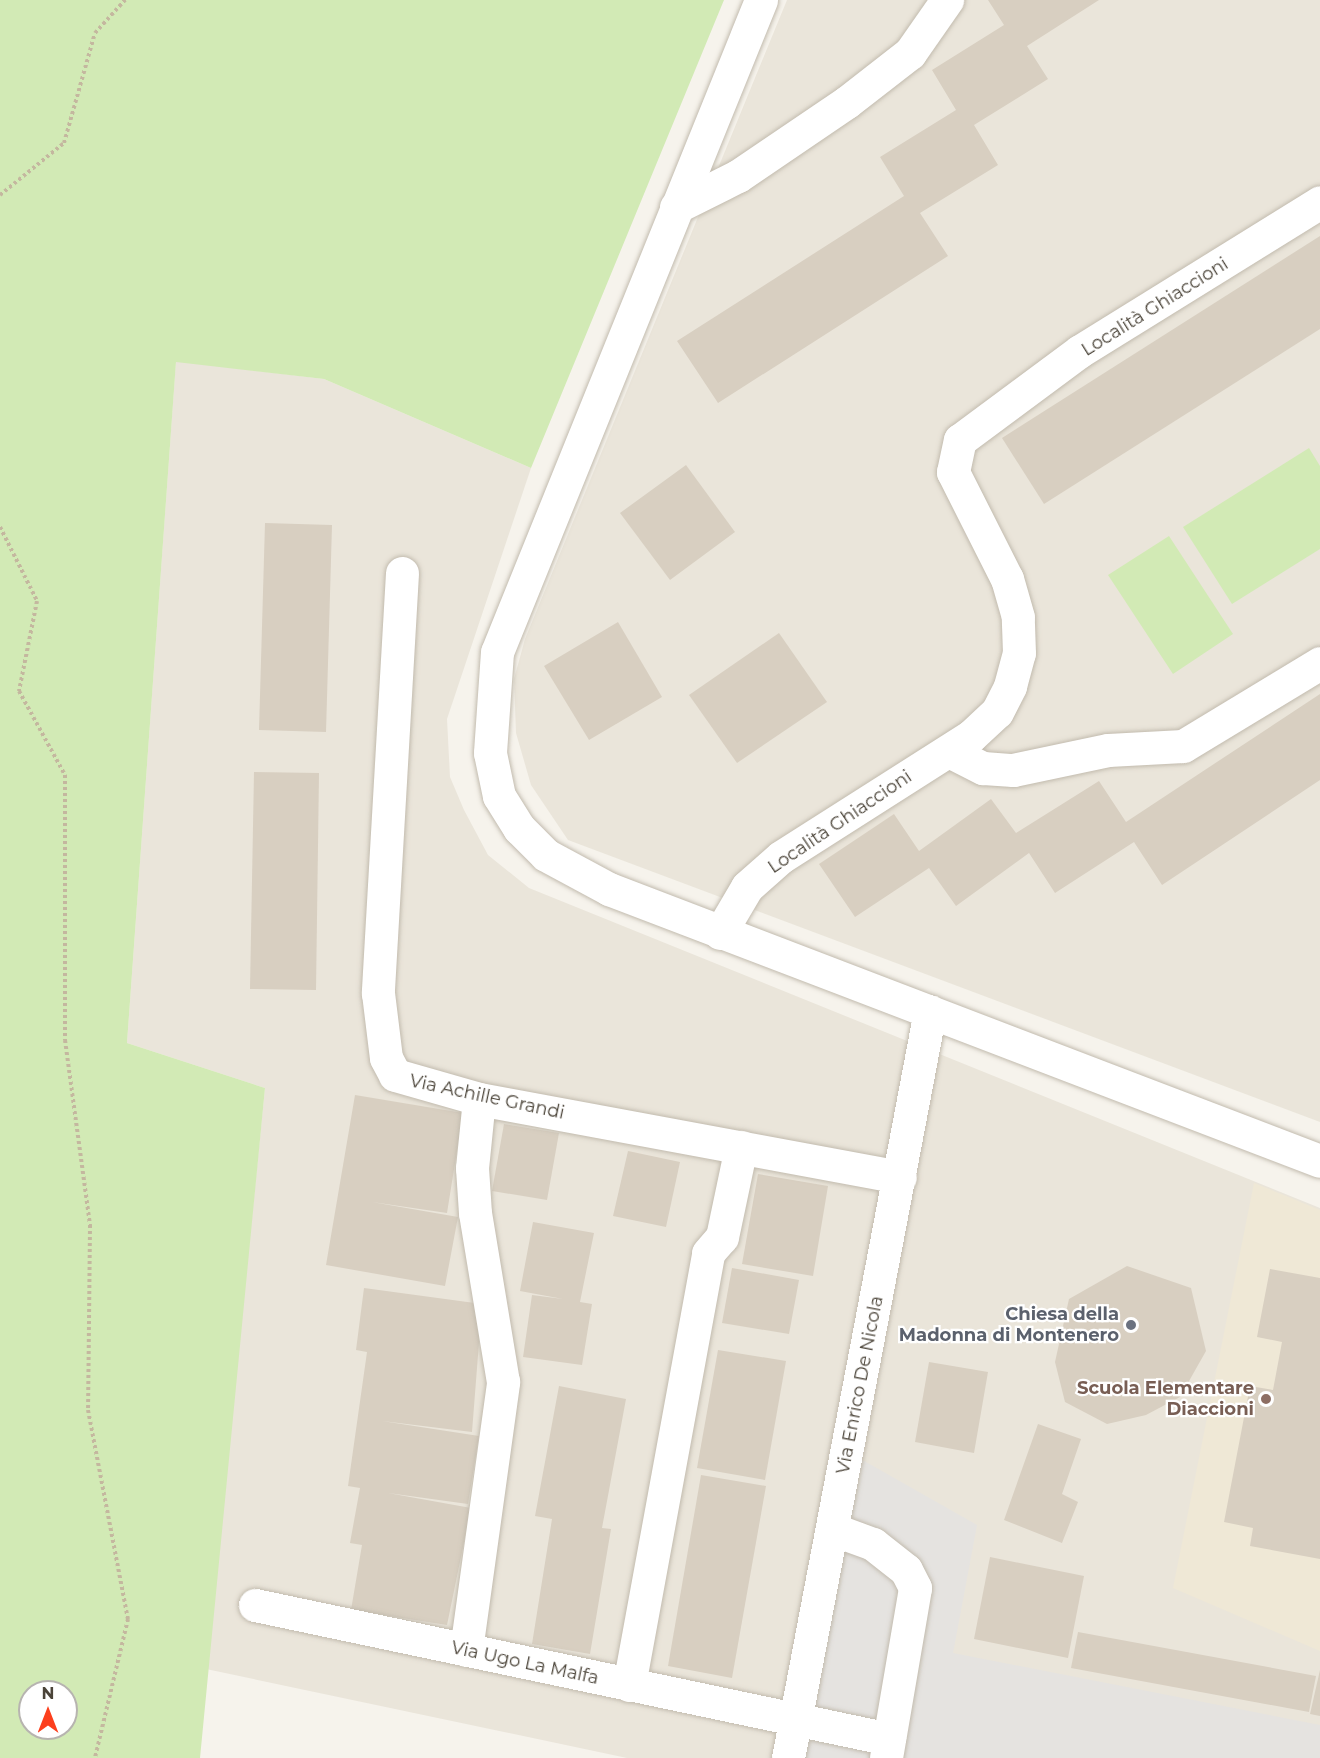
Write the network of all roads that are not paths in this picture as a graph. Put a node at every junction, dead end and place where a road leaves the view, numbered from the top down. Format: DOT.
graph roads {
  1 [pos="761,0"];
  2 [pos="947,0"];
  3 [pos="1320,202"];
  4 [pos="676,207"];
  5 [pos="402,573"];
  6 [pos="1320,663"];
  7 [pos="949,751"];
  8 [pos="720,933"];
  9 [pos="930,1011"];
  10 [pos="479,1099"];
  11 [pos="741,1148"];
  12 [pos="1320,1161"];
  13 [pos="900,1177"];
  14 [pos="832,1529"];
  15 [pos="255,1605"];
  16 [pos="466,1650"];
  17 [pos="629,1685"];
  18 [pos="795,1720"];
  19 [pos="887,1748"];
  20 [pos="788,1758"];
  1 -- 4 [label="street"];
  2 -- 4 [label="street"];
  3 -- 7 [label="street, Località Ghiaccioni"];
  4 -- 8 [label="street"];
  5 -- 10 [label="street, Via Achille Grandi"];
  6 -- 7 [label="street"];
  7 -- 8 [label="street, Località Ghiaccioni"];
  8 -- 9 [label="street"];
  9 -- 12 [label="street"];
  9 -- 13 [label="street, Via Enrico De Nicola"];
  10 -- 11 [label="street, Via Achille Grandi"];
  10 -- 16 [label="street"];
  11 -- 13 [label="street, Via Achille Grandi"];
  11 -- 17 [label="street"];
  13 -- 14 [label="street, Via Enrico De Nicola"];
  14 -- 18 [label="street, Via Enrico De Nicola"];
  14 -- 19 [label="street"];
  15 -- 16 [label="street, Via Ugo La Malfa"];
  16 -- 17 [label="street, Via Ugo La Malfa"];
  17 -- 18 [label="street, Via Ugo La Malfa"];
  18 -- 19 [label="street, Via Ugo La Malfa"];
  18 -- 20 [label="street, Via Enrico De Nicola"];
}
